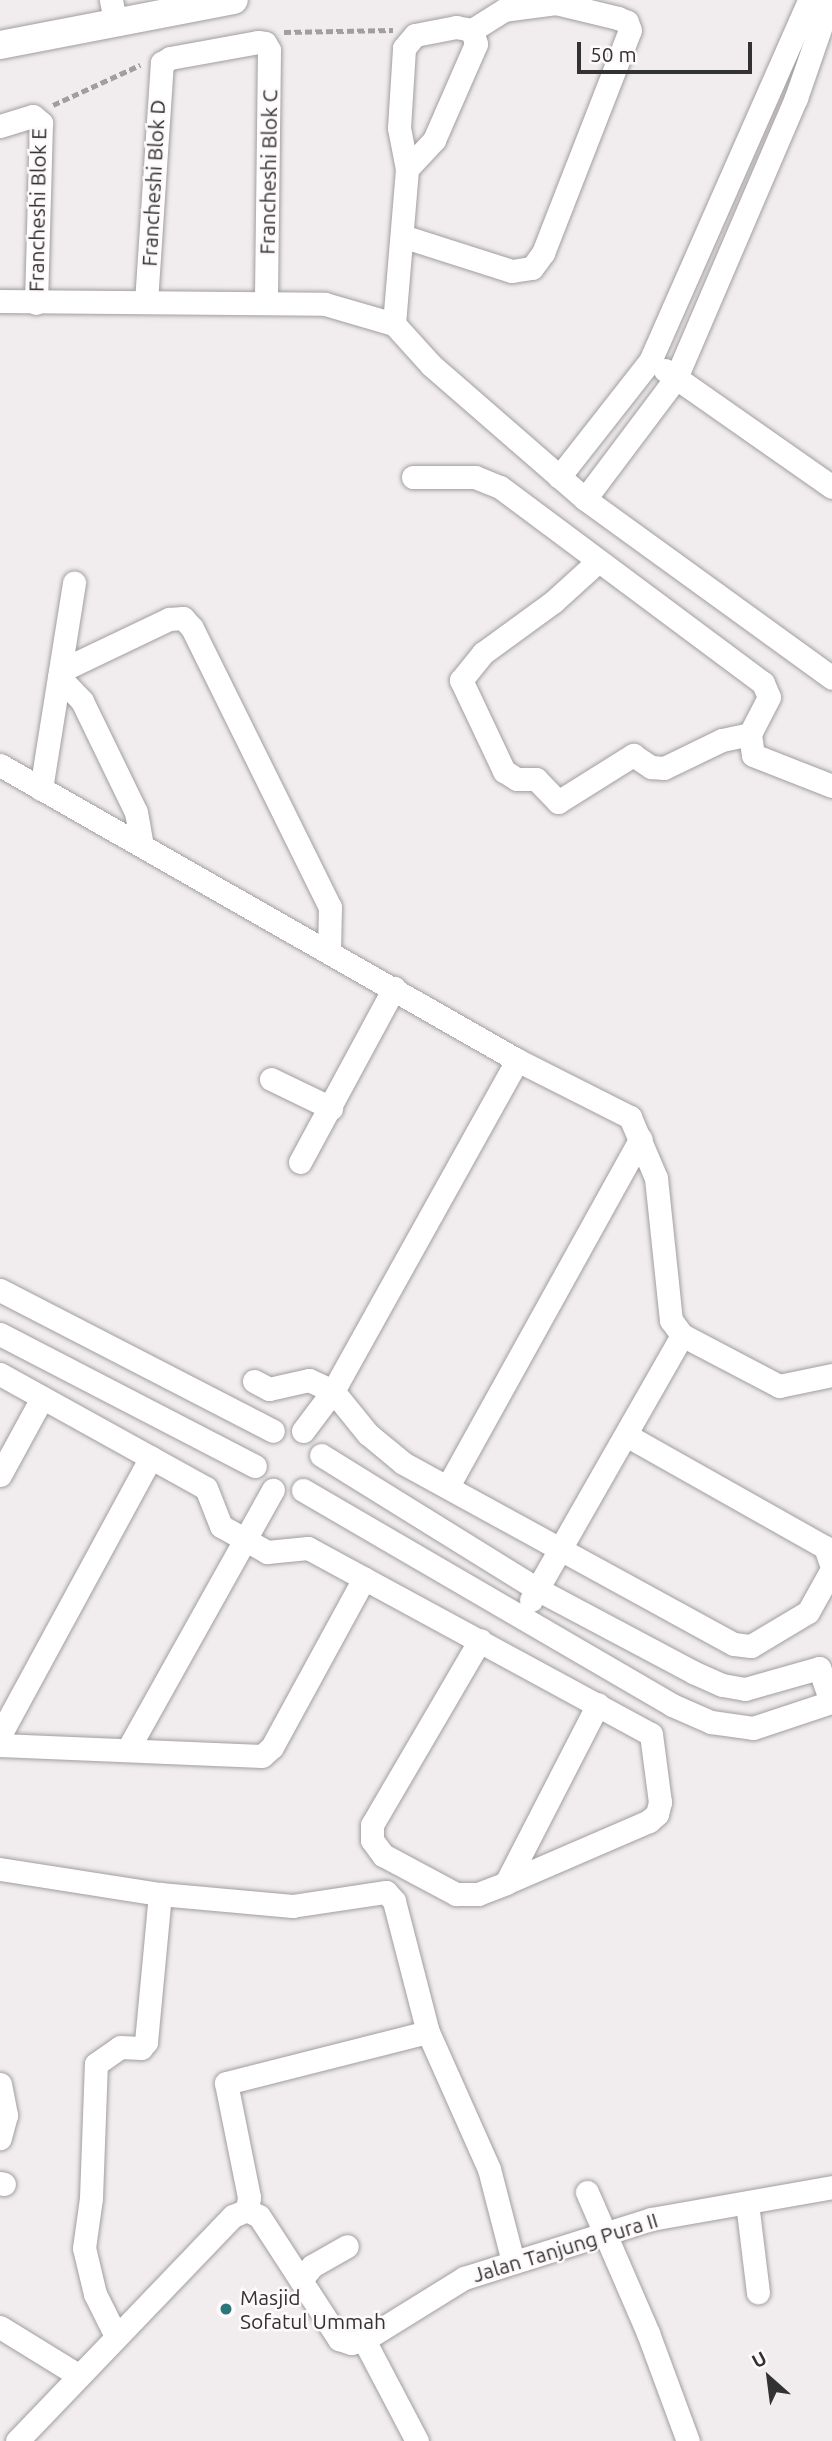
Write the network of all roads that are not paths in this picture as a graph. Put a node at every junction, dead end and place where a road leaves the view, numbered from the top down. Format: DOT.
graph roads {
  1 [pos="234,0"];
  2 [pos="809,0"];
  3 [pos="830,0"];
  4 [pos="113,11"];
  5 [pos="472,30"];
  6 [pos="265,43"];
  7 [pos="14,44"];
  8 [pos="0,64"];
  9 [pos="773,88"];
  10 [pos="796,98"];
  11 [pos="0,126"];
  12 [pos="407,169"];
  13 [pos="402,236"];
  14 [pos="0,301"];
  15 [pos="146,302"];
  16 [pos="266,302"];
  17 [pos="36,303"];
  18 [pos="394,324"];
  19 [pos="650,361"];
  20 [pos="676,378"];
  21 [pos="413,477"];
  22 [pos="559,477"];
  23 [pos="832,487"];
  24 [pos="585,499"];
  25 [pos="596,563"];
  26 [pos="74,583"];
  27 [pos="59,674"];
  28 [pos="832,678"];
  29 [pos="750,734"];
  30 [pos="0,765"];
  31 [pos="832,786"];
  32 [pos="41,789"];
  33 [pos="142,845"];
  34 [pos="328,951"];
  35 [pos="394,988"];
  36 [pos="517,1060"];
  37 [pos="271,1079"];
  38 [pos="331,1108"];
  39 [pos="640,1139"];
  40 [pos="300,1162"];
  41 [pos="0,1290"];
  42 [pos="0,1334"];
  43 [pos="682,1335"];
  44 [pos="0,1374"];
  45 [pos="832,1375"];
  46 [pos="254,1381"];
  47 [pos="333,1391"];
  48 [pos="43,1398"];
  49 [pos="273,1431"];
  50 [pos="303,1431"];
  51 [pos="626,1435"];
  52 [pos="321,1455"];
  53 [pos="151,1457"];
  54 [pos="255,1466"];
  55 [pos="0,1475"];
  56 [pos="449,1486"];
  57 [pos="273,1490"];
  58 [pos="303,1490"];
  59 [pos="245,1539"];
  60 [pos="562,1548"];
  61 [pos="832,1568"];
  62 [pos="364,1578"];
  63 [pos="537,1589"];
  64 [pos="520,1617"];
  65 [pos="480,1640"];
  66 [pos="598,1704"];
  67 [pos="0,1735"];
  68 [pos="0,1745"];
  69 [pos="128,1749"];
  70 [pos="0,1869"];
  71 [pos="506,1883"];
  72 [pos="160,1894"];
  73 [pos="428,2032"];
  74 [pos="0,2084"];
  75 [pos="0,2138"];
  76 [pos="832,2187"];
  77 [pos="587,2192"];
  78 [pos="747,2203"];
  79 [pos="247,2210"];
  80 [pos="607,2235"];
  81 [pos="347,2246"];
  82 [pos="513,2262"];
  83 [pos="301,2280"];
  84 [pos="758,2292"];
  85 [pos="0,2327"];
  86 [pos="116,2336"];
  87 [pos="364,2340"];
  88 [pos="78,2375"];
  89 [pos="17,2441"];
  90 [pos="417,2441"];
  91 [pos="688,2441"];
  1 -- 4 [label="street"];
  2 -- 9 [label="street"];
  3 -- 10 [label="street"];
  4 -- 7 [label="street"];
  5 -- 12 [label="street"];
  5 -- 12 [label="street"];
  5 -- 13 [label="street"];
  6 -- 15 [label="street, Francheshi Blok D"];
  6 -- 16 [label="street, Francheshi Blok C"];
  7 -- 8 [label="street"];
  9 -- 10 [label="street"];
  9 -- 19 [label="street"];
  10 -- 20 [label="street"];
  11 -- 17 [label="street, Francheshi Blok E"];
  12 -- 13 [label="street"];
  13 -- 18 [label="street"];
  14 -- 17 [label="street"];
  15 -- 16 [label="street"];
  15 -- 17 [label="street"];
  16 -- 18 [label="street"];
  18 -- 22 [label="street"];
  19 -- 20 [label="street"];
  19 -- 22 [label="street"];
  20 -- 23 [label="street"];
  20 -- 24 [label="street"];
  21 -- 25 [label="street"];
  22 -- 24 [label="street"];
  24 -- 28 [label="street"];
  25 -- 29 [label="street"];
  25 -- 29 [label="street"];
  26 -- 27 [label="street"];
  27 -- 32 [label="street"];
  27 -- 33 [label="street"];
  27 -- 34 [label="street"];
  29 -- 31 [label="street"];
  30 -- 32 [label="street"];
  32 -- 33 [label="street"];
  33 -- 34 [label="street"];
  34 -- 35 [label="street"];
  35 -- 36 [label="street"];
  35 -- 38 [label="street"];
  36 -- 39 [label="street"];
  36 -- 47 [label="street"];
  37 -- 38 [label="street"];
  38 -- 40 [label="street"];
  39 -- 43 [label="street"];
  39 -- 56 [label="street"];
  41 -- 49 [label="street"];
  42 -- 54 [label="street"];
  43 -- 45 [label="street"];
  43 -- 51 [label="street"];
  44 -- 48 [label="street"];
  46 -- 47 [label="street"];
  47 -- 50 [label="street"];
  47 -- 56 [label="street"];
  48 -- 53 [label="street"];
  48 -- 55 [label="street"];
  49 -- 50 [label="street"];
  49 -- 54 [label="street"];
  50 -- 52 [label="street"];
  51 -- 60 [label="street"];
  51 -- 61 [label="street"];
  52 -- 58 [label="street"];
  52 -- 63 [label="street"];
  53 -- 59 [label="street"];
  53 -- 67 [label="street"];
  54 -- 57 [label="street"];
  56 -- 60 [label="street"];
  57 -- 58 [label="street"];
  57 -- 59 [label="street"];
  58 -- 64 [label="street"];
  59 -- 62 [label="street"];
  59 -- 69 [label="street"];
  60 -- 61 [label="street"];
  60 -- 63 [label="street"];
  62 -- 65 [label="street"];
  62 -- 69 [label="street"];
  63 -- 64 [label="street"];
  63 -- 64 [label="street"];
  65 -- 66 [label="street"];
  65 -- 71 [label="street"];
  66 -- 71 [label="street"];
  66 -- 71 [label="street"];
  68 -- 69 [label="street"];
  70 -- 72 [label="street"];
  72 -- 73 [label="street"];
  72 -- 86 [label="street"];
  73 -- 79 [label="street"];
  73 -- 82 [label="street"];
  74 -- 75 [label="street"];
  76 -- 78 [label="street, Jalan Tanjung Pura II"];
  77 -- 80 [label="street"];
  78 -- 80 [label="street, Jalan Tanjung Pura II"];
  78 -- 84 [label="street"];
  79 -- 83 [label="street"];
  79 -- 86 [label="street"];
  80 -- 82 [label="street, Jalan Tanjung Pura II"];
  80 -- 91 [label="street"];
  81 -- 83 [label="street"];
  82 -- 87 [label="street, Jalan Tanjung Pura II"];
  83 -- 87 [label="street"];
  85 -- 88 [label="street"];
  86 -- 88 [label="street"];
  87 -- 90 [label="street"];
  88 -- 89 [label="street"];
}
